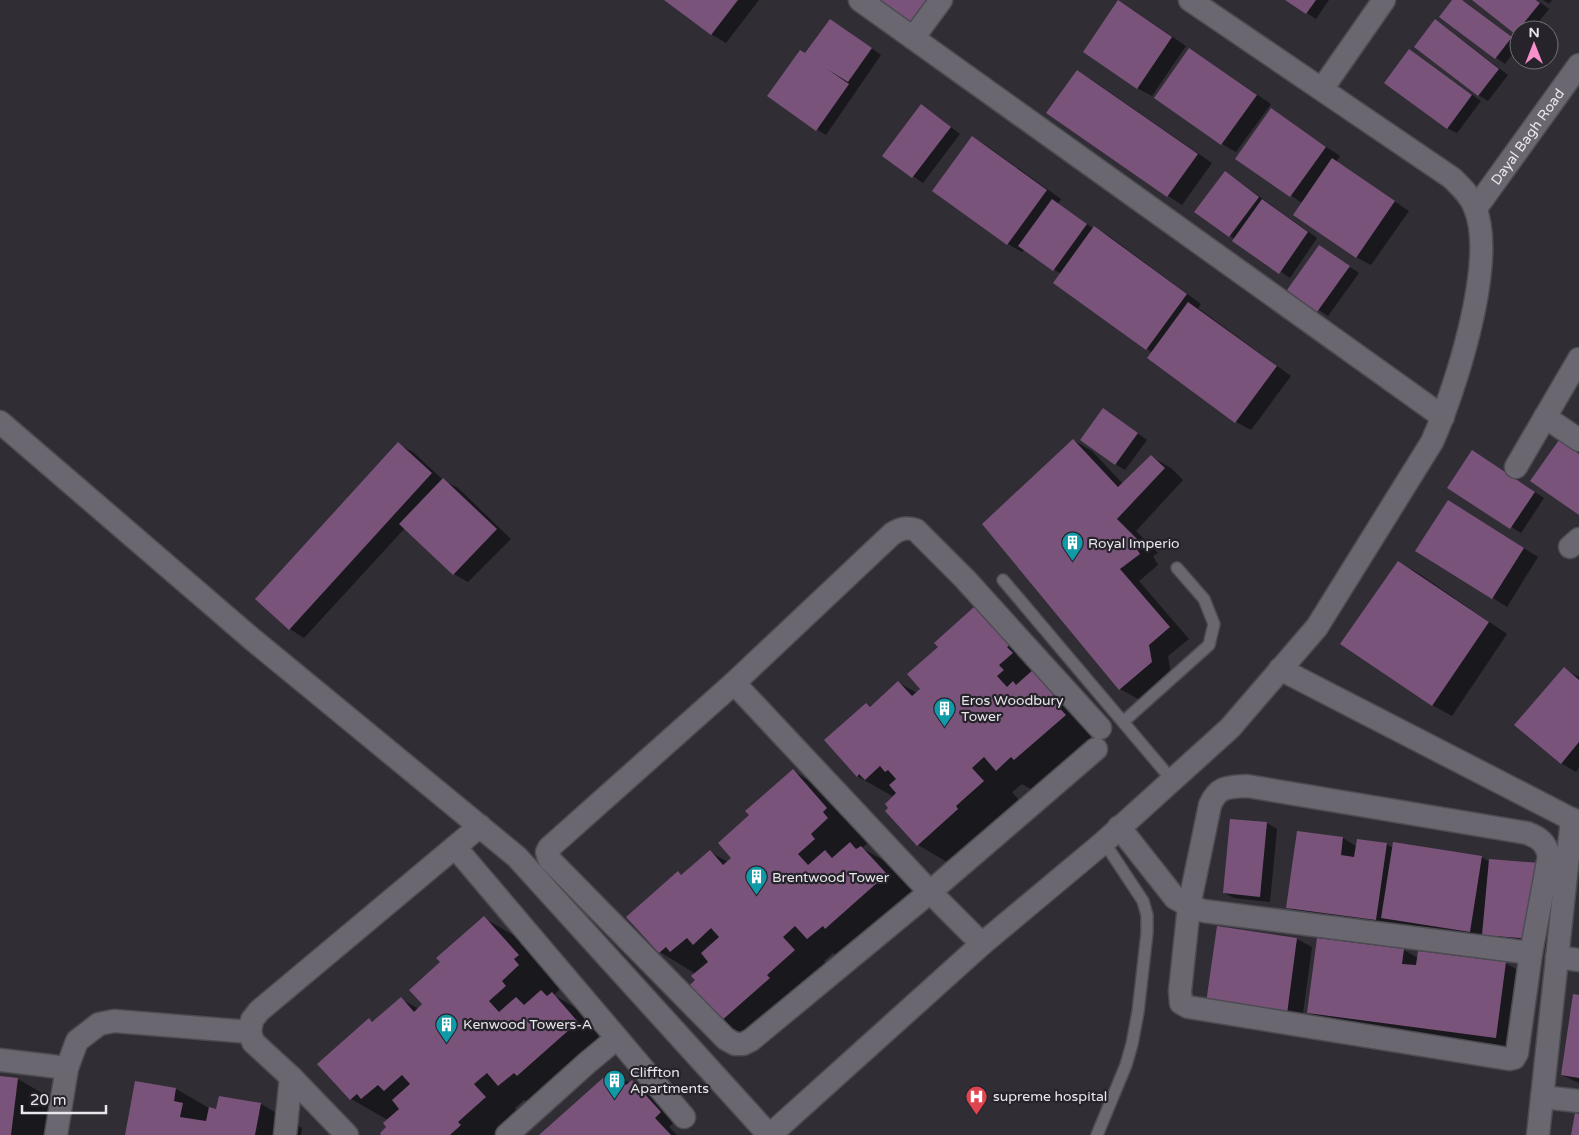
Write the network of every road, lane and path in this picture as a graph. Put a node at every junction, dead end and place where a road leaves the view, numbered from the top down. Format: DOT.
graph roads {
  1 [pos="860,0"];
  2 [pos="941,0"];
  3 [pos="1190,0"];
  4 [pos="1384,0"];
  5 [pos="913,38"];
  6 [pos="1579,65"];
  7 [pos="1322,89"];
  8 [pos="1476,208"];
  9 [pos="1579,359"];
  10 [pos="1443,417"];
  11 [pos="1545,417"];
  12 [pos="0,422"];
  13 [pos="1579,440"];
  14 [pos="1516,467"];
  15 [pos="1177,568"];
  16 [pos="1003,580"];
  17 [pos="1280,669"];
  18 [pos="734,683"];
  19 [pos="1123,722"];
  20 [pos="1172,780"];
  21 [pos="1575,821"];
  22 [pos="480,826"];
  23 [pos="1112,835"];
  24 [pos="454,847"];
  25 [pos="930,892"];
  26 [pos="1189,906"];
  27 [pos="982,944"];
  28 [pos="1531,953"];
  29 [pos="1568,958"];
  30 [pos="250,1032"];
  31 [pos="617,1038"];
  32 [pos="0,1060"];
  33 [pos="67,1068"];
  34 [pos="291,1076"];
  35 [pos="1542,1097"];
  36 [pos="1579,1101"];
  37 [pos="684,1117"];
  38 [pos="56,1135"];
  39 [pos="285,1135"];
  40 [pos="347,1135"];
  41 [pos="507,1135"];
  42 [pos="770,1135"];
  43 [pos="1097,1135"];
  44 [pos="1538,1135"];
  1 -- 5 [label="street"];
  2 -- 5 [label="street"];
  3 -- 7 [label="street"];
  4 -- 7 [label="street"];
  5 -- 10 [label="street"];
  6 -- 8 [label="street, Dayal Bagh Road"];
  7 -- 8 [label="street"];
  8 -- 10 [label="street"];
  9 -- 11 [label="street"];
  10 -- 17 [label="street"];
  11 -- 13 [label="street"];
  11 -- 14 [label="street"];
  12 -- 22 [label="street"];
  15 -- 19 [label="lane"];
  16 -- 19 [label="lane"];
  17 -- 20 [label="street"];
  17 -- 21 [label="street"];
  18 -- 25 [label="street"];
  18 -- 25 [label="street"];
  18 -- 25 [label="street"];
  19 -- 20 [label="lane"];
  20 -- 23 [label="street"];
  21 -- 29 [label="street"];
  22 -- 24 [label="street"];
  22 -- 42 [label="street"];
  23 -- 26 [label="street"];
  23 -- 27 [label="street"];
  23 -- 43 [label="lane"];
  24 -- 30 [label="street"];
  24 -- 31 [label="street"];
  25 -- 27 [label="street"];
  26 -- 28 [label="street"];
  26 -- 28 [label="street"];
  26 -- 28 [label="street"];
  27 -- 42 [label="street"];
  29 -- 35 [label="street"];
  30 -- 33 [label="street"];
  30 -- 34 [label="street"];
  31 -- 37 [label="street"];
  31 -- 41 [label="street"];
  32 -- 33 [label="street"];
  33 -- 38 [label="street"];
  34 -- 39 [label="street"];
  34 -- 40 [label="street"];
  35 -- 36 [label="street"];
  35 -- 44 [label="street"];
}
